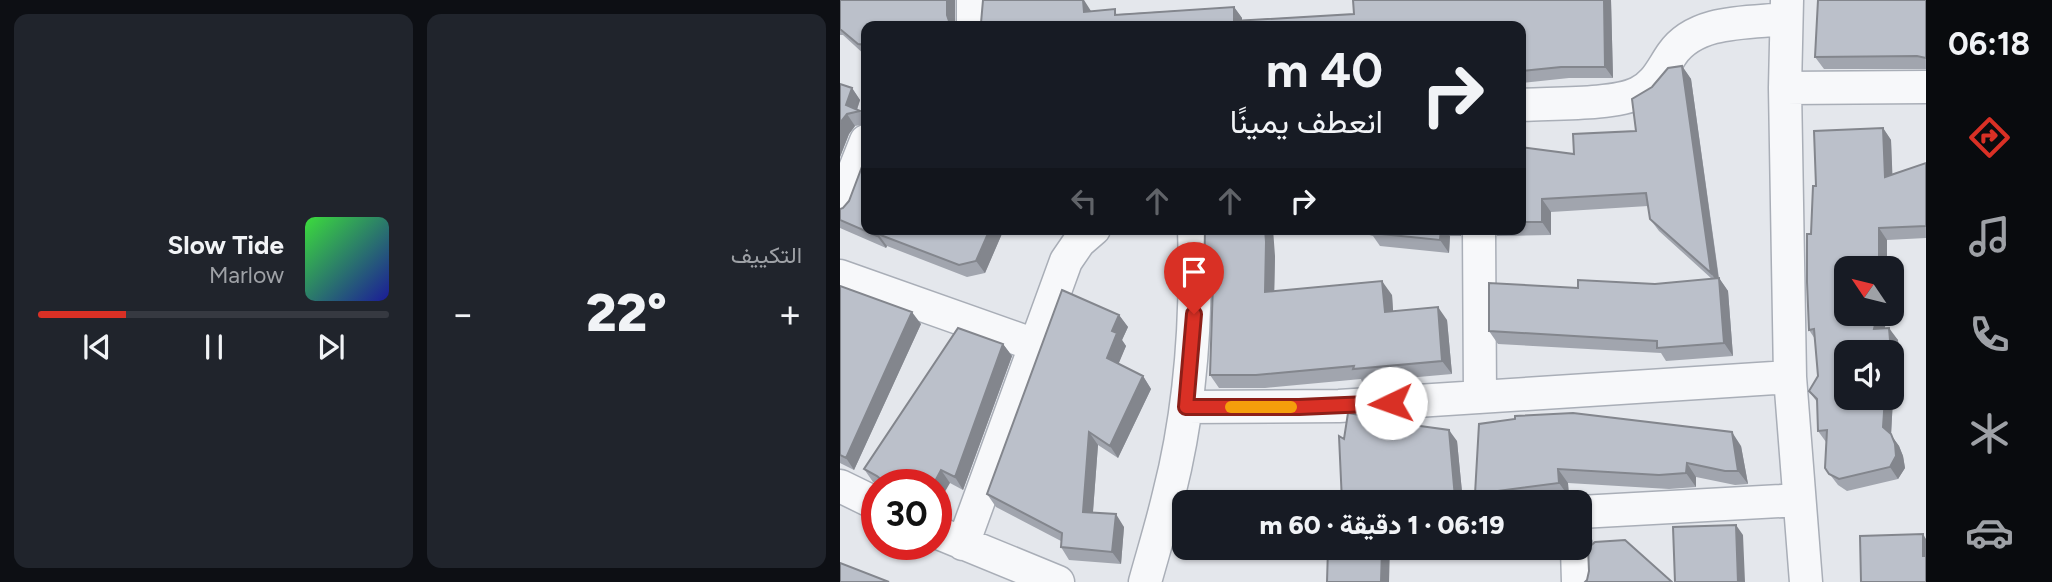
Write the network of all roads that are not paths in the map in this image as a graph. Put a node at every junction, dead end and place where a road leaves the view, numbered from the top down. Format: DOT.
graph roads {
  1 [pos="972,0"];
  2 [pos="1786,9"];
  3 [pos="973,21"];
  4 [pos="1926,87"];
  5 [pos="1785,88"];
  6 [pos="1526,105"];
  7 [pos="861,154"];
  8 [pos="840,206"];
  9 [pos="1087,235"];
  10 [pos="1194,235"];
  11 [pos="1479,235"];
  12 [pos="840,276"];
  13 [pos="1035,345"];
  14 [pos="1790,377"];
  15 [pos="1480,397"];
  16 [pos="1186,407"];
  17 [pos="840,486"];
  18 [pos="861,496"];
  19 [pos="1800,499"];
  20 [pos="1592,511"];
  21 [pos="952,533"];
  22 [pos="952,539"];
  23 [pos="1577,560"];
  24 [pos="1058,582"];
  25 [pos="1145,582"];
  26 [pos="1578,582"];
  27 [pos="1806,582"];
  1 -- 3 [label="street"];
  2 -- 5 [label="street"];
  2 -- 6 [label="street"];
  4 -- 5 [label="street"];
  5 -- 14 [label="street"];
  7 -- 8 [label="street"];
  9 -- 13 [label="street"];
  10 -- 16 [label="street"];
  11 -- 15 [label="street"];
  12 -- 13 [label="street"];
  13 -- 21 [label="street"];
  14 -- 15 [label="street"];
  14 -- 19 [label="street"];
  15 -- 16 [label="street"];
  16 -- 25 [label="street"];
  17 -- 18 [label="street"];
  19 -- 20 [label="street"];
  19 -- 27 [label="street"];
  22 -- 24 [label="street"];
  23 -- 26 [label="street"];
}
